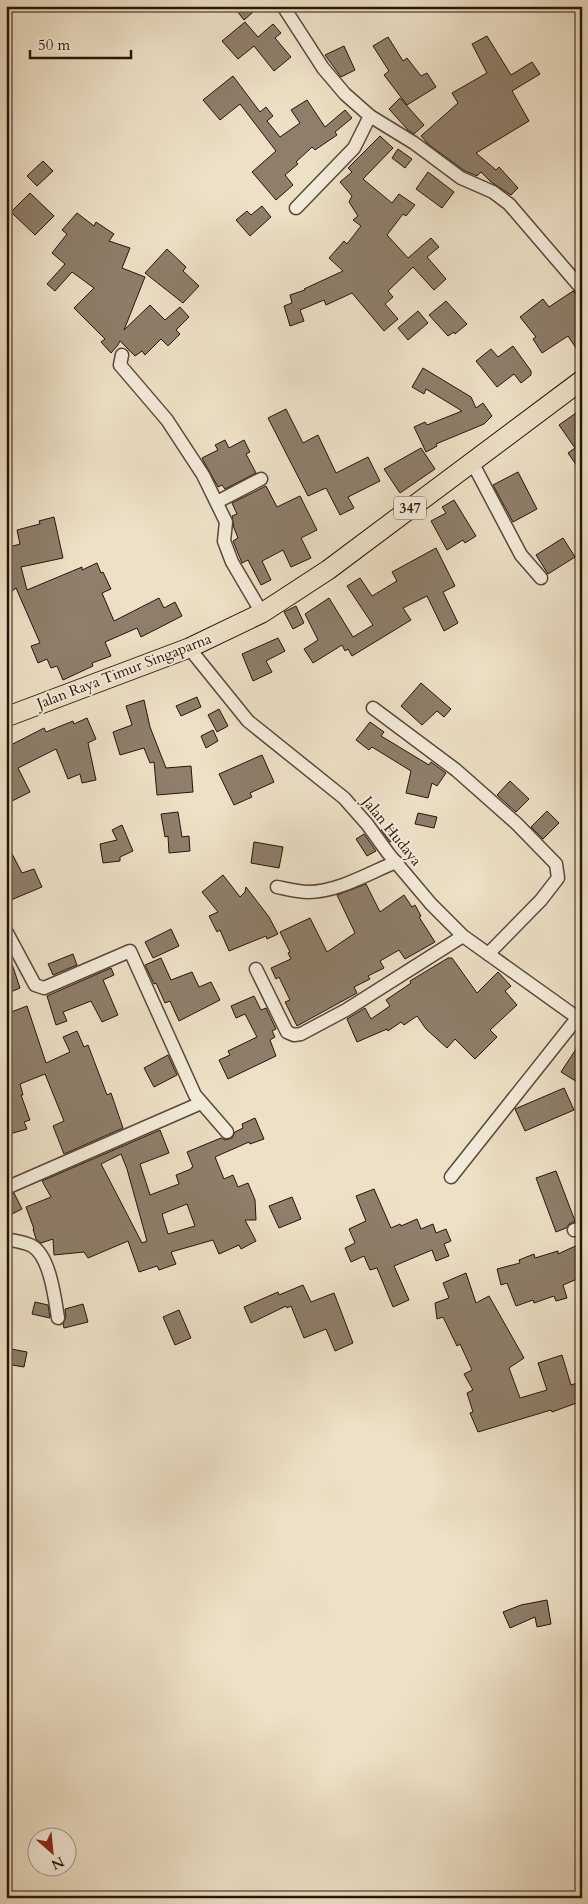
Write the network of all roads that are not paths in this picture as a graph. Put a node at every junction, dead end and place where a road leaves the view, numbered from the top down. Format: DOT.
graph roads {
  1 [pos="283,6"];
  2 [pos="370,116"];
  3 [pos="296,208"];
  4 [pos="582,289"];
  5 [pos="122,355"];
  6 [pos="582,380"];
  7 [pos="472,462"];
  8 [pos="262,479"];
  9 [pos="217,502"];
  10 [pos="541,578"];
  11 [pos="262,613"];
  12 [pos="195,645"];
  13 [pos="373,708"];
  14 [pos="6,717"];
  15 [pos="396,862"];
  16 [pos="277,887"];
  17 [pos="6,931"];
  18 [pos="463,936"];
  19 [pos="488,954"];
  20 [pos="256,969"];
  21 [pos="580,1019"];
  22 [pos="201,1103"];
  23 [pos="227,1132"];
  24 [pos="452,1177"];
  25 [pos="6,1188"];
  26 [pos="6,1239"];
  27 [pos="58,1318"];
  1 -- 2 [label="street"];
  2 -- 3 [label="street"];
  2 -- 4 [label="street"];
  5 -- 9 [label="street"];
  6 -- 7 [label="main road, Jalan Raya Timur Singaparna / 347"];
  7 -- 10 [label="street"];
  7 -- 11 [label="main road, Jalan Raya Timur Singaparna / 347"];
  8 -- 9 [label="street"];
  9 -- 11 [label="street"];
  11 -- 12 [label="main road, Jalan Raya Timur Singaparna / 347"];
  12 -- 14 [label="main road, Jalan Raya Timur Singaparna / 347"];
  12 -- 15 [label="street, Jalan Hudaya"];
  13 -- 19 [label="street"];
  15 -- 16 [label="street"];
  15 -- 18 [label="street, Jalan Hudaya"];
  17 -- 22 [label="street"];
  18 -- 19 [label="street, Jalan Hudaya"];
  18 -- 20 [label="street"];
  19 -- 21 [label="street, Jalan Hudaya"];
  21 -- 24 [label="street"];
  22 -- 23 [label="street"];
  22 -- 25 [label="street"];
  26 -- 27 [label="street"];
}
